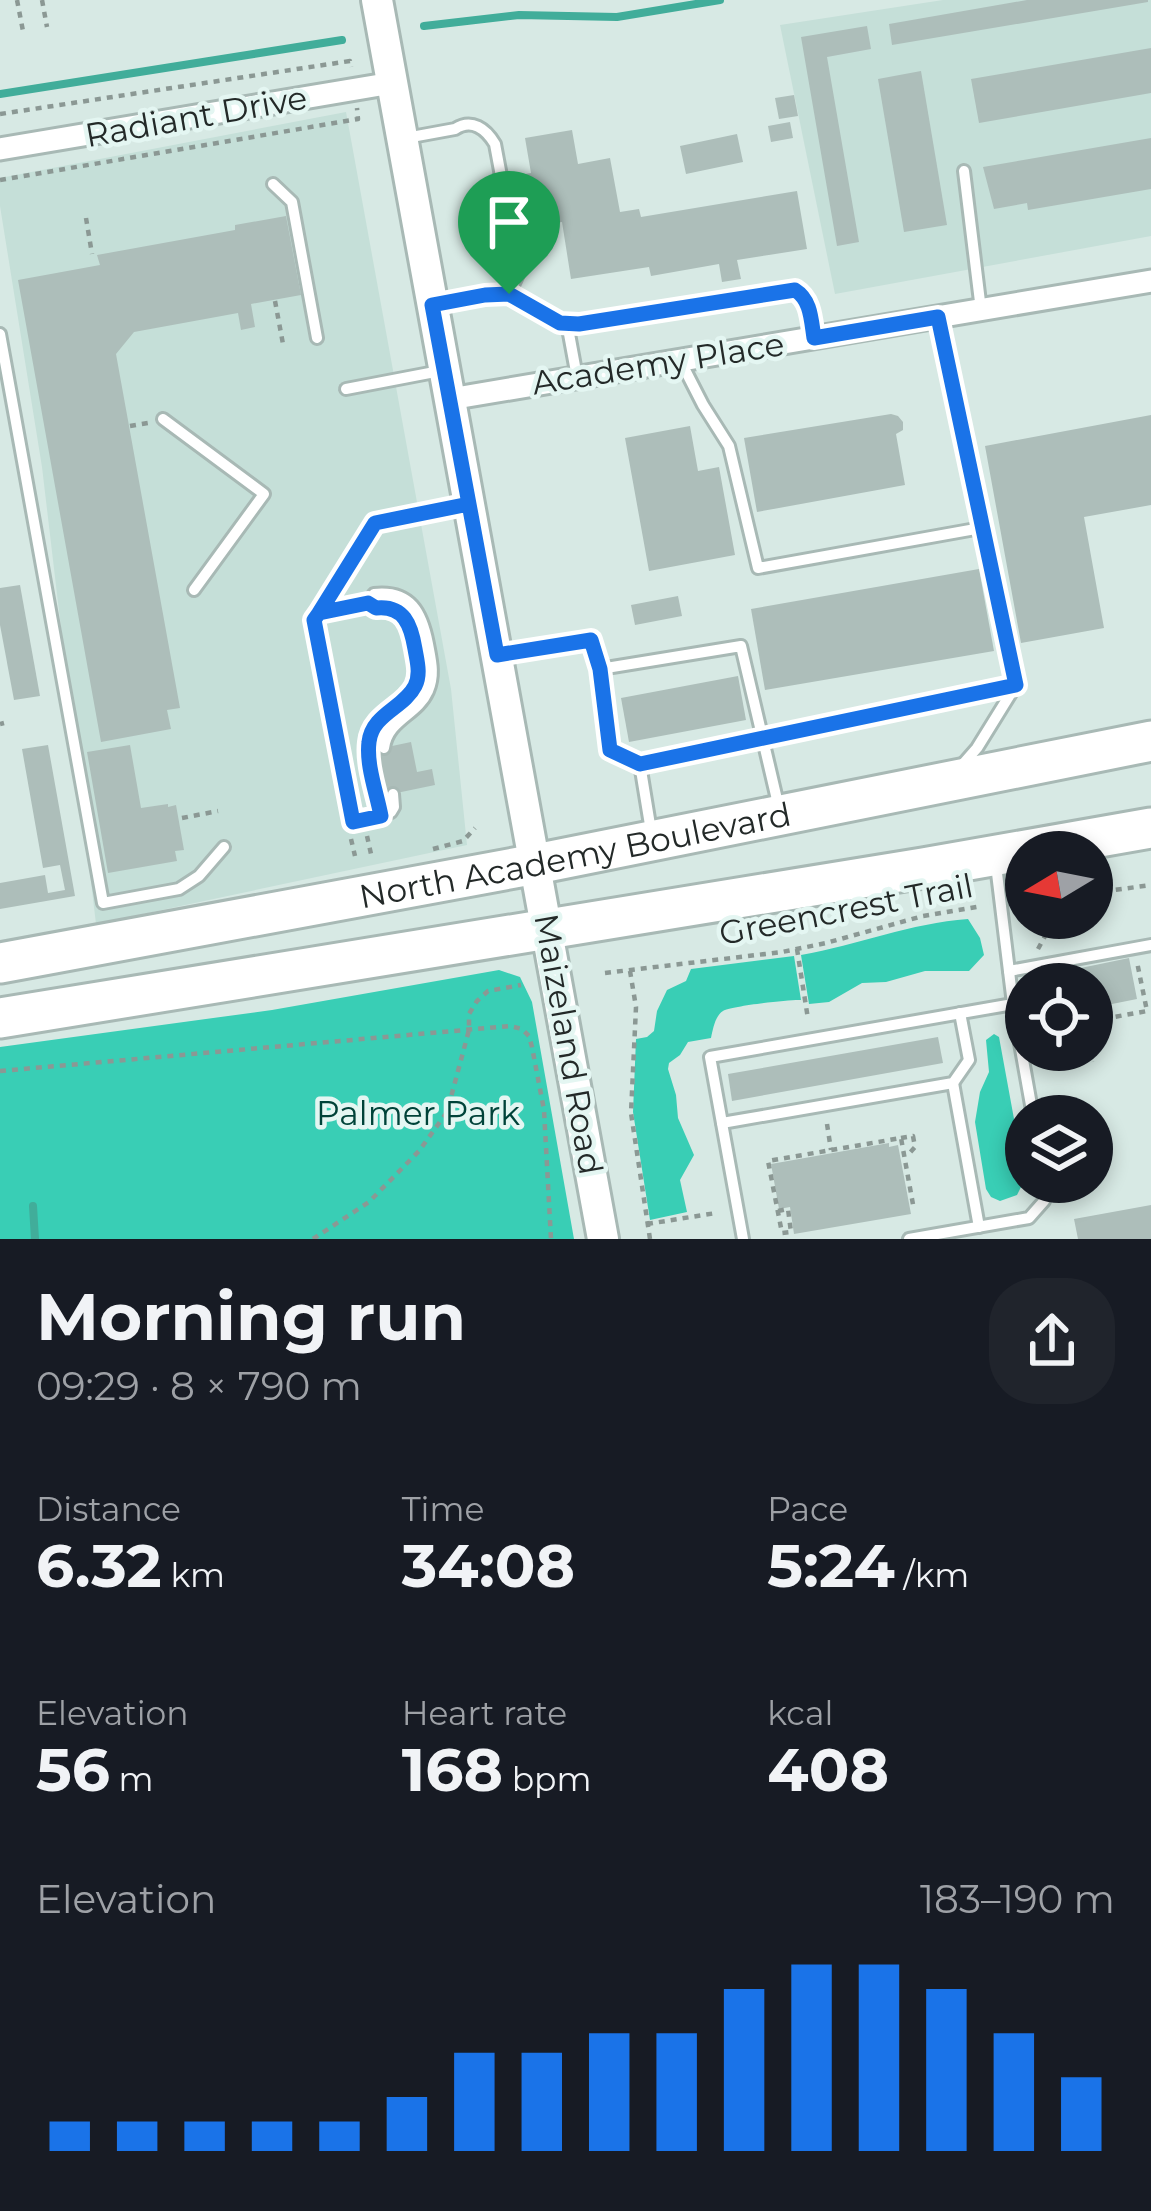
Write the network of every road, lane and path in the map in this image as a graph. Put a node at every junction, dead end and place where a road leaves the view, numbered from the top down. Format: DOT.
graph roads {
  1 [pos="17,0"];
  2 [pos="42,0"];
  3 [pos="377,0"];
  4 [pos="46,27"];
  5 [pos="23,32"];
  6 [pos="392,83"];
  7 [pos="353,89"];
  8 [pos="0,114"];
  9 [pos="402,139"];
  10 [pos="0,149"];
  11 [pos="964,171"];
  12 [pos="0,180"];
  13 [pos="273,184"];
  14 [pos="86,218"];
  15 [pos="92,254"];
  16 [pos="1151,281"];
  17 [pos="509,294"];
  18 [pos="275,301"];
  19 [pos="432,305"];
  20 [pos="981,310"];
  21 [pos="938,317"];
  22 [pos="567,323"];
  23 [pos="0,334"];
  24 [pos="316,338"];
  25 [pos="814,338"];
  26 [pos="283,344"];
  27 [pos="680,360"];
  28 [pos="578,377"];
  29 [pos="447,384"];
  30 [pos="346,389"];
  31 [pos="163,419"];
  32 [pos="469,504"];
  33 [pos="981,528"];
  34 [pos="194,590"];
  35 [pos="368,603"];
  36 [pos="319,613"];
  37 [pos="497,655"];
  38 [pos="600,669"];
  39 [pos="1016,685"];
  40 [pos="762,737"];
  41 [pos="1151,741"];
  42 [pos="384,748"];
  43 [pos="640,764"];
  44 [pos="949,780"];
  45 [pos="393,794"];
  46 [pos="218,812"];
  47 [pos="780,814"];
  48 [pos="381,816"];
  49 [pos="182,818"];
  50 [pos="1151,828"];
  51 [pos="652,840"];
  52 [pos="224,847"];
  53 [pos="994,855"];
  54 [pos="536,864"];
  55 [pos="1151,885"];
  56 [pos="1113,890"];
  57 [pos="1001,903"];
  58 [pos="548,928"];
  59 [pos="1042,939"];
  60 [pos="1151,945"];
  61 [pos="797,949"];
  62 [pos="1136,956"];
  63 [pos="1039,957"];
  64 [pos="0,963"];
  65 [pos="1008,963"];
  66 [pos="1053,963"];
  67 [pos="630,969"];
  68 [pos="605,973"];
  69 [pos="521,985"];
  70 [pos="1005,1005"];
  71 [pos="1149,1010"];
  72 [pos="960,1013"];
  73 [pos="1113,1017"];
  74 [pos="0,1018"];
  75 [pos="808,1019"];
  76 [pos="469,1030"];
  77 [pos="0,1071"];
  78 [pos="953,1083"];
  79 [pos="722,1124"];
  80 [pos="827,1124"];
  81 [pos="901,1138"];
  82 [pos="831,1150"];
  83 [pos="904,1159"];
  84 [pos="1043,1203"];
  85 [pos="914,1210"];
  86 [pos="778,1211"];
  87 [pos="716,1213"];
  88 [pos="647,1224"];
  89 [pos="979,1227"];
  90 [pos="313,1239"];
  91 [pos="551,1239"];
  92 [pos="604,1239"];
  93 [pos="650,1239"];
  94 [pos="742,1239"];
  95 [pos="909,1239"];
  1 -- 5 [label="path"];
  2 -- 4 [label="path"];
  3 -- 6 [label="main road, Maizeland Road"];
  6 -- 7 [label="street, Radiant Drive"];
  6 -- 9 [label="main road, Maizeland Road"];
  7 -- 8 [label="path"];
  7 -- 10 [label="street, Radiant Drive"];
  7 -- 12 [label="path"];
  9 -- 17 [label="lane"];
  9 -- 19 [label="main road, Maizeland Road"];
  11 -- 20 [label="lane"];
  13 -- 24 [label="lane"];
  14 -- 15 [label="path"];
  16 -- 20 [label="street, Academy Place"];
  17 -- 19 [label="lane"];
  17 -- 22 [label="lane"];
  18 -- 26 [label="path"];
  19 -- 29 [label="main road, Maizeland Road"];
  20 -- 21 [label="street, Academy Place"];
  21 -- 25 [label="street, Academy Place"];
  21 -- 33 [label="lane"];
  22 -- 25 [label="lane"];
  22 -- 28 [label="lane"];
  23 -- 52 [label="lane"];
  25 -- 27 [label="street, Academy Place"];
  27 -- 28 [label="street, Academy Place"];
  27 -- 33 [label="lane"];
  28 -- 29 [label="street, Academy Place"];
  29 -- 30 [label="lane"];
  29 -- 32 [label="main road, Maizeland Road"];
  31 -- 34 [label="lane"];
  32 -- 36 [label="lane"];
  32 -- 37 [label="main road, Maizeland Road"];
  33 -- 39 [label="lane"];
  35 -- 36 [label="lane"];
  35 -- 42 [label="lane"];
  35 -- 48 [label="lane"];
  36 -- 48 [label="lane"];
  37 -- 38 [label="lane"];
  37 -- 54 [label="main road, Maizeland Road"];
  38 -- 40 [label="lane"];
  38 -- 43 [label="lane"];
  39 -- 40 [label="lane"];
  39 -- 44 [label="lane"];
  40 -- 43 [label="lane"];
  40 -- 47 [label="lane"];
  41 -- 44 [label="highway, North Academy Boulevard"];
  43 -- 51 [label="lane"];
  44 -- 47 [label="highway, North Academy Boulevard"];
  45 -- 48 [label="lane"];
  46 -- 49 [label="path"];
  47 -- 51 [label="highway, North Academy Boulevard"];
  50 -- 53 [label="highway, North Academy Boulevard"];
  51 -- 54 [label="highway, North Academy Boulevard"];
  53 -- 57 [label="lane"];
  53 -- 58 [label="highway, North Academy Boulevard"];
  54 -- 58 [label="main road, Maizeland Road"];
  54 -- 64 [label="highway, North Academy Boulevard"];
  55 -- 56 [label="path"];
  57 -- 61 [label="path, Greencrest Trail"];
  57 -- 65 [label="lane"];
  58 -- 74 [label="highway, North Academy Boulevard"];
  58 -- 92 [label="main road, Maizeland Road"];
  59 -- 63 [label="path"];
  60 -- 66 [label="lane"];
  61 -- 67 [label="path, Greencrest Trail"];
  61 -- 75 [label="path"];
  62 -- 71 [label="path"];
  67 -- 68 [label="path, Greencrest Trail"];
  67 -- 88 [label="path"];
  69 -- 76 [label="path"];
  70 -- 72 [label="lane"];
  71 -- 73 [label="path"];
  72 -- 78 [label="lane"];
  72 -- 79 [label="lane"];
  76 -- 77 [label="path"];
  76 -- 90 [label="path"];
  76 -- 91 [label="path"];
  78 -- 79 [label="lane"];
  78 -- 89 [label="lane"];
  79 -- 94 [label="lane"];
  80 -- 82 [label="path"];
  81 -- 82 [label="path"];
  81 -- 83 [label="path"];
  81 -- 83 [label="path"];
  82 -- 86 [label="path"];
  83 -- 85 [label="path"];
  84 -- 89 [label="lane"];
  87 -- 88 [label="path"];
  88 -- 93 [label="path"];
  89 -- 95 [label="lane"];
}
